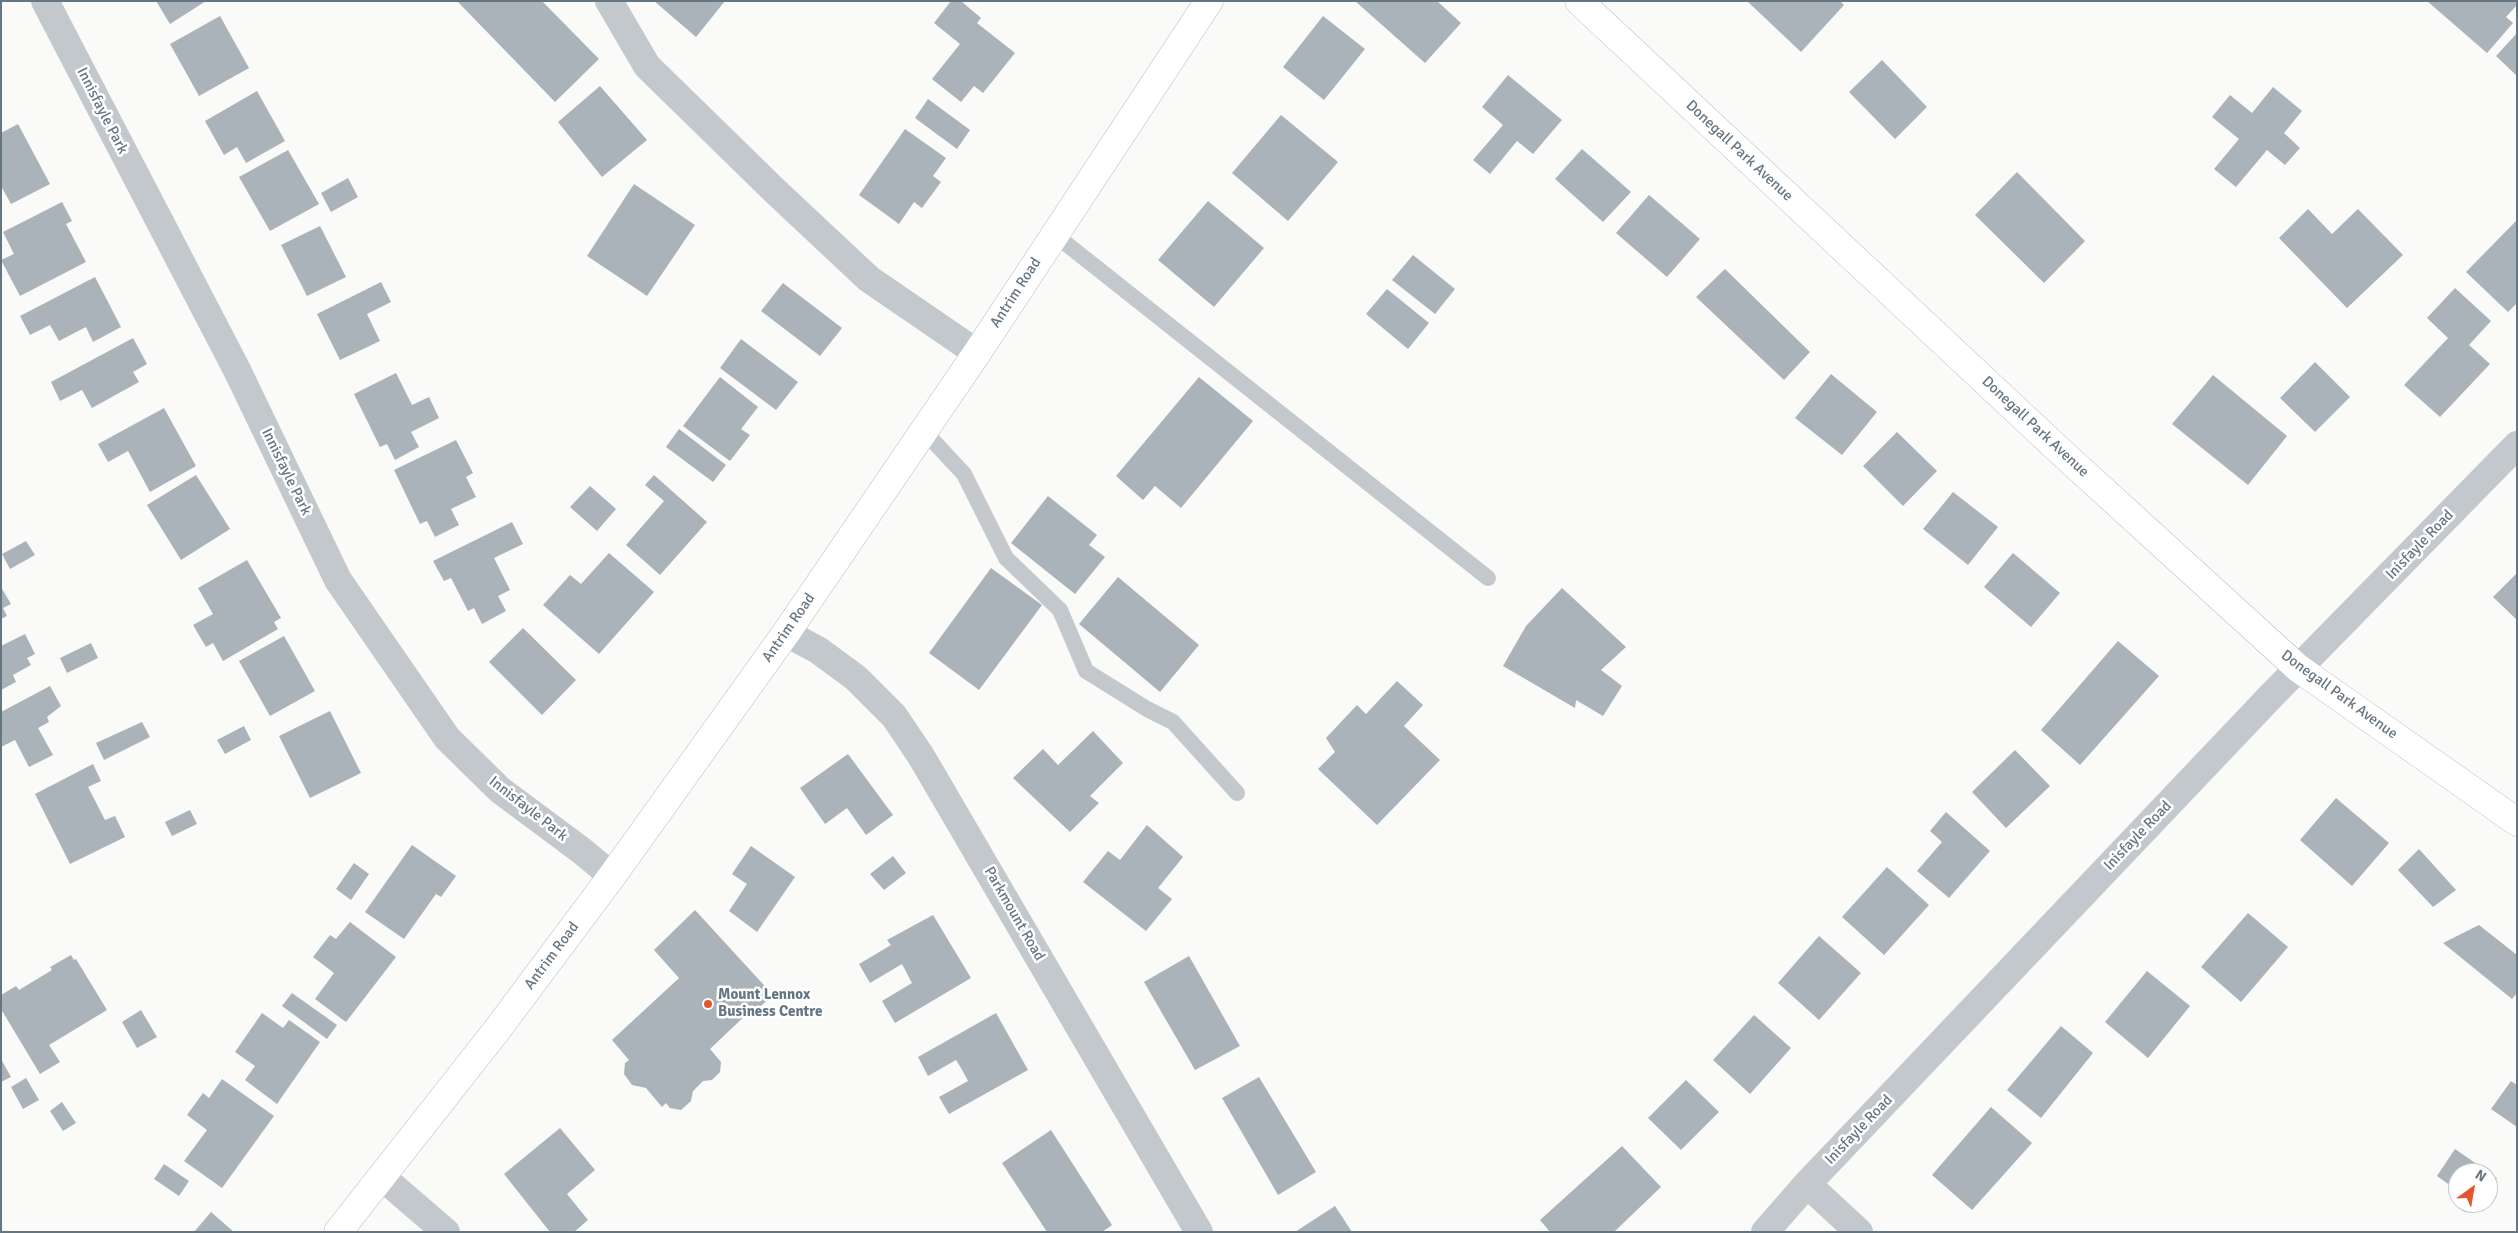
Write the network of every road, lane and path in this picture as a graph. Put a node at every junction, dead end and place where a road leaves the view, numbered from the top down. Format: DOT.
graph roads {
  1 [pos="45,1"];
  2 [pos="609,1"];
  3 [pos="1209,1"];
  4 [pos="1579,1"];
  5 [pos="1054,234"];
  6 [pos="977,353"];
  7 [pos="923,430"];
  8 [pos="2517,445"];
  9 [pos="1488,578"];
  10 [pos="786,633"];
  11 [pos="2298,668"];
  12 [pos="1237,793"];
  13 [pos="2517,822"];
  14 [pos="612,876"];
  15 [pos="382,1178"];
  16 [pos="1807,1184"];
  17 [pos="338,1232"];
  18 [pos="446,1232"];
  19 [pos="1199,1232"];
  20 [pos="1765,1232"];
  21 [pos="1859,1232"];
  1 -- 14 [label="street, Innisfayle Park"];
  2 -- 6 [label="street"];
  3 -- 5 [label="main road, Antrim Road"];
  4 -- 11 [label="main road, Donegall Park Avenue"];
  5 -- 6 [label="main road, Antrim Road"];
  5 -- 9 [label="lane"];
  6 -- 7 [label="main road, Antrim Road"];
  7 -- 10 [label="main road, Antrim Road"];
  7 -- 12 [label="lane"];
  8 -- 11 [label="street, Inisfayle Road"];
  10 -- 14 [label="main road, Antrim Road"];
  10 -- 19 [label="street, Parkmount Road"];
  11 -- 13 [label="main road, Donegall Park Avenue"];
  11 -- 16 [label="street, Inisfayle Road"];
  14 -- 15 [label="main road, Antrim Road"];
  15 -- 17 [label="main road, Antrim Road"];
  15 -- 18 [label="street"];
  16 -- 20 [label="street, Inisfayle Road"];
  16 -- 21 [label="street"];
}
